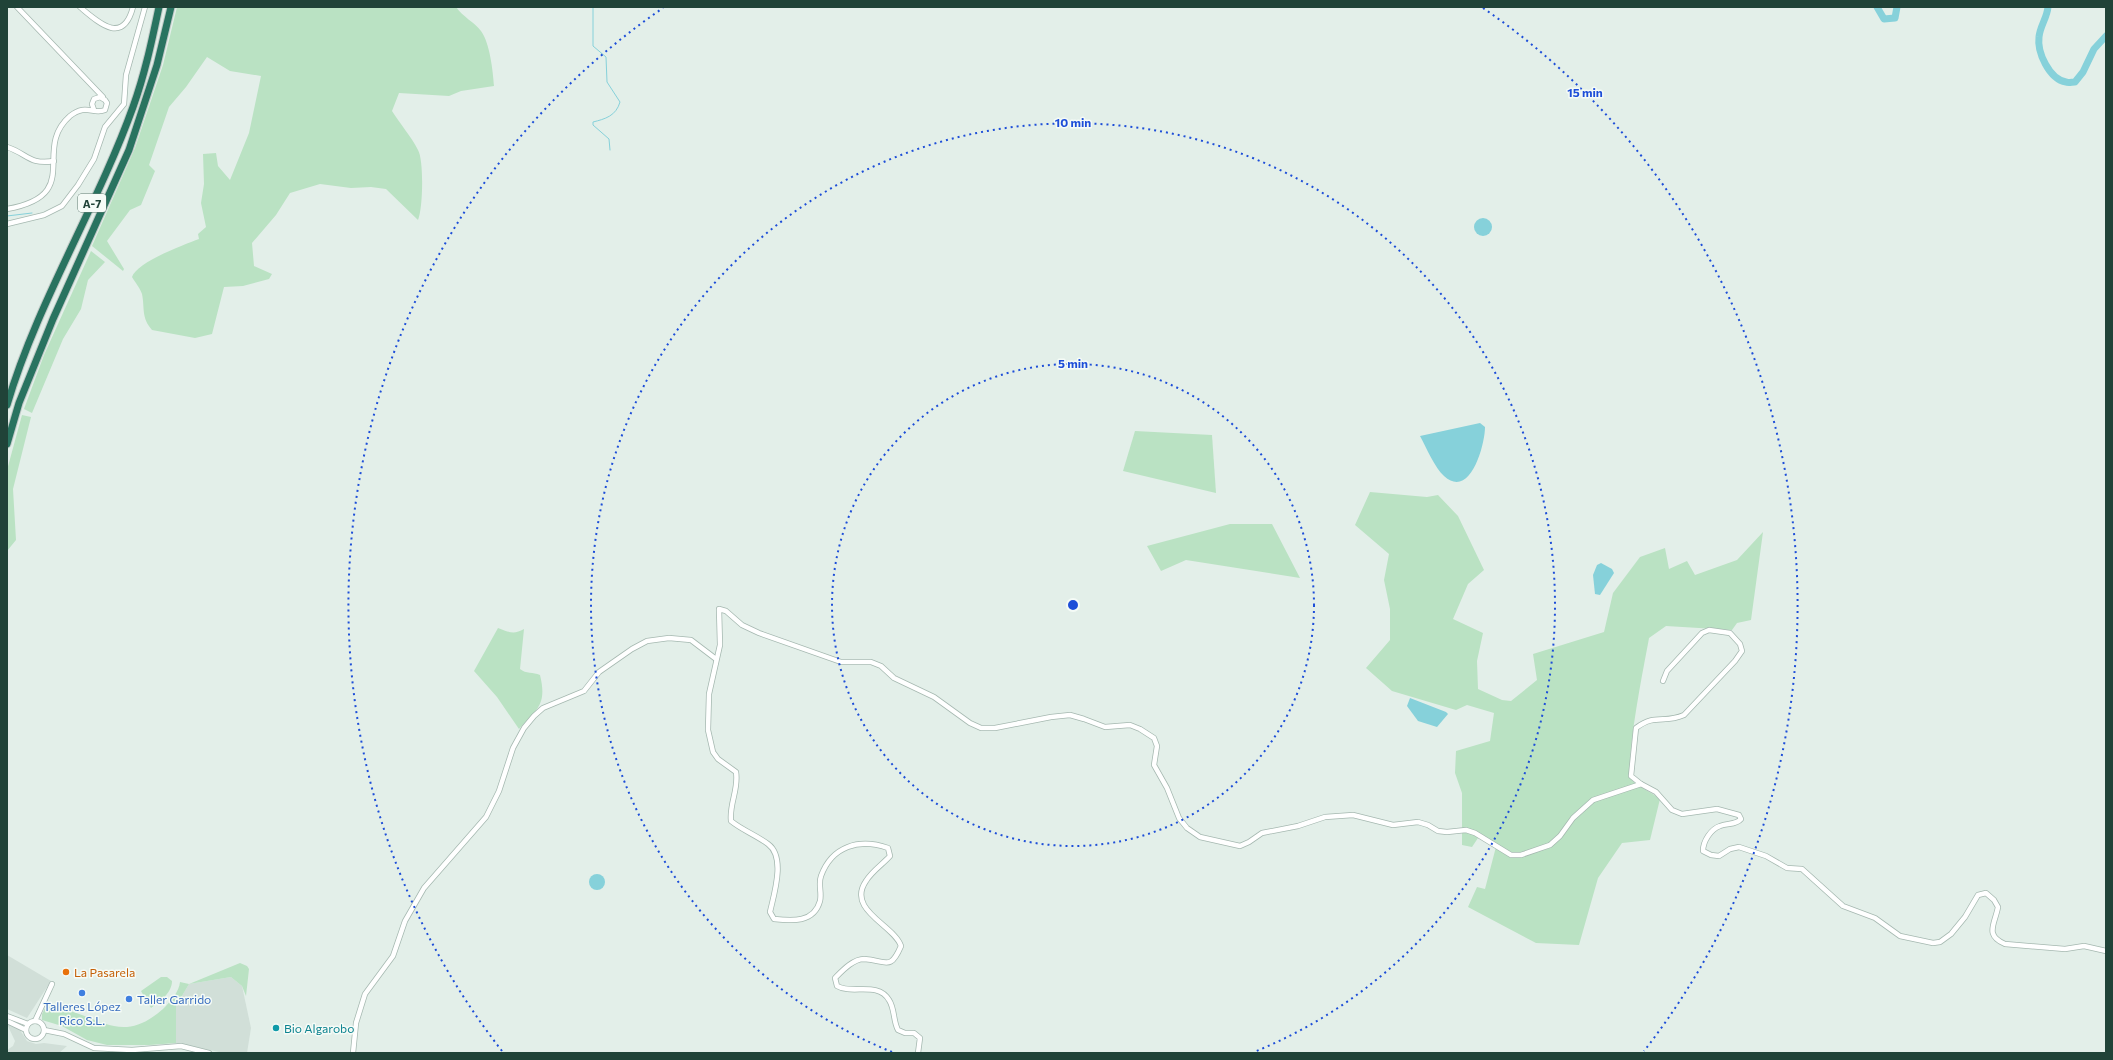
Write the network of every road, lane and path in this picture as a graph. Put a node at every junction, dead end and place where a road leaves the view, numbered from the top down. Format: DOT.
graph roads {
  1 [pos="18,7"];
  2 [pos="80,7"];
  3 [pos="133,7"];
  4 [pos="145,7"];
  5 [pos="159,7"];
  6 [pos="171,7"];
  7 [pos="96,90"];
  8 [pos="105,100"];
  9 [pos="93,101"];
  10 [pos="87,109"];
  11 [pos="94,110"];
  12 [pos="7,147"];
  13 [pos="54,161"];
  14 [pos="7,209"];
  15 [pos="7,224"];
  16 [pos="7,405"];
  17 [pos="7,444"];
  18 [pos="716,659"];
  19 [pos="1663,682"];
  20 [pos="1641,784"];
  21 [pos="2106,951"];
  22 [pos="52,984"];
  23 [pos="7,1016"];
  24 [pos="7,1021"];
  25 [pos="35,1021"];
  26 [pos="28,1024"];
  27 [pos="26,1030"];
  28 [pos="44,1030"];
  29 [pos="209,1053"];
  30 [pos="353,1053"];
  31 [pos="918,1053"];
  1 -- 7 [label="street"];
  2 -- 3 [label="street"];
  4 -- 15 [label="street"];
  5 -- 16 [label="highway, A-7"];
  6 -- 17 [label="highway, A-7"];
  7 -- 8 [label="street"];
  7 -- 9 [label="street"];
  8 -- 9 [label="street"];
  8 -- 11 [label="street"];
  9 -- 10 [label="street"];
  9 -- 11 [label="street"];
  10 -- 11 [label="street"];
  10 -- 13 [label="street"];
  12 -- 13 [label="street"];
  13 -- 14 [label="street"];
  18 -- 20 [label="street"];
  18 -- 30 [label="street"];
  18 -- 31 [label="street"];
  19 -- 20 [label="street"];
  20 -- 21 [label="street"];
  22 -- 25 [label="street"];
  23 -- 26 [label="street"];
  24 -- 27 [label="street"];
  25 -- 26 [label="street"];
  25 -- 28 [label="street"];
  26 -- 27 [label="street"];
  27 -- 28 [label="street"];
  28 -- 29 [label="street"];
}
